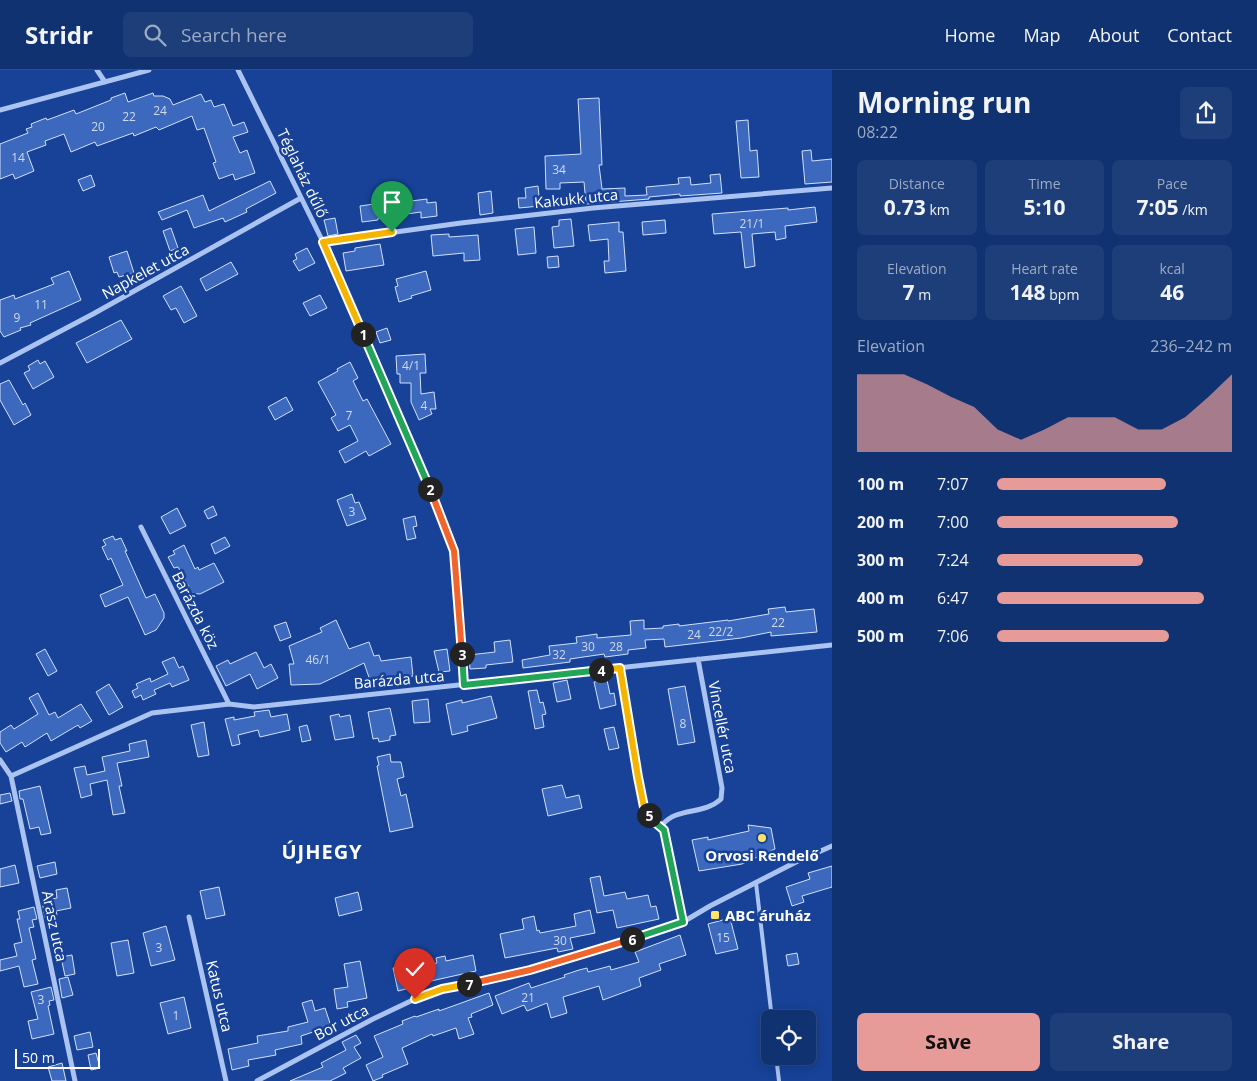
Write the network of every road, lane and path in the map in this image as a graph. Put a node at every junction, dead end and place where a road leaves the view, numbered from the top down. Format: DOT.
graph roads {
  1 [pos="97,70"];
  2 [pos="149,70"];
  3 [pos="238,70"];
  4 [pos="105,82"];
  5 [pos="0,110"];
  6 [pos="832,188"];
  7 [pos="301,198"];
  8 [pos="323,242"];
  9 [pos="0,363"];
  10 [pos="141,527"];
  11 [pos="832,645"];
  12 [pos="698,659"];
  13 [pos="620,668"];
  14 [pos="464,685"];
  15 [pos="230,704"];
  16 [pos="0,760"];
  17 [pos="11,776"];
  18 [pos="664,830"];
  19 [pos="832,846"];
  20 [pos="756,883"];
  21 [pos="189,917"];
  22 [pos="683,922"];
  23 [pos="771,1010"];
  24 [pos="777,1065"];
  25 [pos="75,1081"];
  26 [pos="226,1081"];
  27 [pos="257,1081"];
  28 [pos="779,1081"];
  1 -- 4 [label="street"];
  2 -- 4 [label="street"];
  3 -- 7 [label="street, Téglaház dűlő"];
  4 -- 5 [label="street"];
  6 -- 8 [label="street, Kakukk utca"];
  7 -- 8 [label="street, Téglaház dűlő"];
  7 -- 9 [label="street, Napkelet utca"];
  8 -- 14 [label="street, Téglaház dűlő"];
  10 -- 15 [label="street, Barázda köz"];
  11 -- 12 [label="street, Barázda utca"];
  12 -- 13 [label="street, Barázda utca"];
  12 -- 18 [label="street, Vincellér utca"];
  13 -- 14 [label="street, Barázda utca"];
  13 -- 18 [label="path"];
  14 -- 15 [label="street, Barázda utca"];
  15 -- 17 [label="street, Barázda utca"];
  16 -- 17 [label="street"];
  17 -- 25 [label="street, Arasz utca"];
  18 -- 22 [label="street"];
  19 -- 20 [label="street, Bor utca"];
  20 -- 22 [label="street, Bor utca"];
  20 -- 23 [label="lane"];
  21 -- 26 [label="street, Katus utca"];
  22 -- 27 [label="street, Bor utca"];
  24 -- 28 [label="lane"];
}
